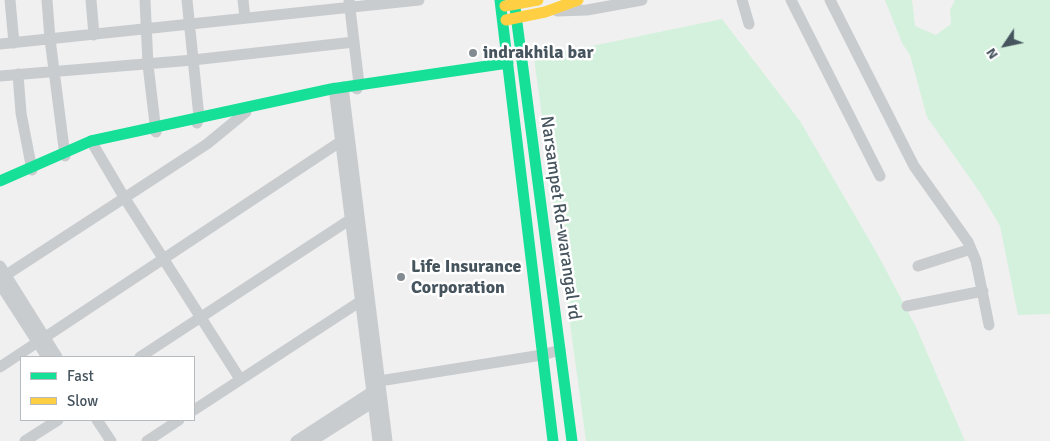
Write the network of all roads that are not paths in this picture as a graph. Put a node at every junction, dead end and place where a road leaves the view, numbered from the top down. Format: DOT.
graph roads {
  1 [pos="10,0"];
  2 [pos="47,0"];
  3 [pos="91,0"];
  4 [pos="145,0"];
  5 [pos="188,0"];
  6 [pos="243,0"];
  7 [pos="295,0"];
  8 [pos="419,0"];
  9 [pos="538,0"];
  10 [pos="578,0"];
  11 [pos="642,0"];
  12 [pos="742,0"];
  13 [pos="791,0"];
  14 [pos="830,0"];
  15 [pos="514,2"];
  16 [pos="500,3"];
  17 [pos="350,4"];
  18 [pos="296,12"];
  19 [pos="546,12"];
  20 [pos="245,18"];
  21 [pos="516,18"];
  22 [pos="502,21"];
  23 [pos="190,24"];
  24 [pos="749,24"];
  25 [pos="147,29"];
  26 [pos="94,34"];
  27 [pos="50,39"];
  28 [pos="354,42"];
  29 [pos="14,43"];
  30 [pos="0,44"];
  31 [pos="193,60"];
  32 [pos="148,65"];
  33 [pos="507,66"];
  34 [pos="54,72"];
  35 [pos="18,74"];
  36 [pos="0,76"];
  37 [pos="358,87"];
  38 [pos="339,90"];
  39 [pos="246,112"];
  40 [pos="198,120"];
  41 [pos="156,129"];
  42 [pos="345,139"];
  43 [pos="93,143"];
  44 [pos="65,154"];
  45 [pos="32,168"];
  46 [pos="880,176"];
  47 [pos="0,181"];
  48 [pos="0,186"];
  49 [pos="124,197"];
  50 [pos="354,217"];
  51 [pos="971,249"];
  52 [pos="163,258"];
  53 [pos="918,266"];
  54 [pos="1,273"];
  55 [pos="983,291"];
  56 [pos="364,299"];
  57 [pos="907,306"];
  58 [pos="201,319"];
  59 [pos="990,325"];
  60 [pos="39,337"];
  61 [pos="560,350"];
  62 [pos="542,355"];
  63 [pos="47,356"];
  64 [pos="56,356"];
  65 [pos="142,356"];
  66 [pos="0,358"];
  67 [pos="0,367"];
  68 [pos="240,379"];
  69 [pos="376,390"];
  70 [pos="195,409"];
  71 [pos="44,421"];
  72 [pos="56,421"];
  73 [pos="89,421"];
  74 [pos="98,421"];
  75 [pos="177,421"];
  76 [pos="14,441"];
  77 [pos="25,441"];
  78 [pos="102,441"];
  79 [pos="111,441"];
  80 [pos="147,441"];
  81 [pos="296,441"];
  82 [pos="312,441"];
  83 [pos="378,441"];
  84 [pos="387,441"];
  85 [pos="553,441"];
  86 [pos="572,441"];
  1 -- 29 [label="street"];
  2 -- 27 [label="street"];
  3 -- 26 [label="street"];
  4 -- 25 [label="street"];
  5 -- 23 [label="street"];
  6 -- 20 [label="street"];
  7 -- 18 [label="street"];
  8 -- 17 [label="street"];
  9 -- 15 [label="main road"];
  10 -- 19 [label="main road"];
  11 -- 19 [label="street"];
  12 -- 24 [label="street"];
  13 -- 46 [label="street"];
  14 -- 51 [label="street"];
  15 -- 16 [label="main road"];
  15 -- 21 [label="main road, Narsampet Rd-warangal rd"];
  16 -- 22 [label="main road, Narsampet Rd-warangal rd"];
  17 -- 18 [label="street"];
  17 -- 28 [label="street"];
  18 -- 20 [label="street"];
  19 -- 21 [label="main road"];
  20 -- 23 [label="street"];
  21 -- 22 [label="main road"];
  21 -- 61 [label="main road, Narsampet Rd-warangal rd"];
  22 -- 33 [label="main road, Narsampet Rd-warangal rd"];
  23 -- 25 [label="street"];
  23 -- 31 [label="street"];
  25 -- 26 [label="street"];
  25 -- 32 [label="street"];
  26 -- 27 [label="street"];
  27 -- 29 [label="street"];
  27 -- 34 [label="street"];
  28 -- 31 [label="street"];
  28 -- 37 [label="street"];
  29 -- 30 [label="street"];
  31 -- 32 [label="street"];
  31 -- 40 [label="street"];
  32 -- 34 [label="street"];
  32 -- 41 [label="street"];
  33 -- 37 [label="street"];
  33 -- 62 [label="main road, Narsampet Rd-warangal rd"];
  34 -- 35 [label="street"];
  34 -- 44 [label="street"];
  35 -- 36 [label="street"];
  35 -- 45 [label="street"];
  37 -- 38 [label="main road"];
  38 -- 39 [label="street"];
  38 -- 40 [label="main road"];
  38 -- 42 [label="street"];
  39 -- 40 [label="street"];
  39 -- 49 [label="street"];
  40 -- 41 [label="main road"];
  41 -- 43 [label="main road"];
  42 -- 50 [label="street"];
  42 -- 52 [label="street"];
  43 -- 44 [label="main road"];
  43 -- 49 [label="street"];
  44 -- 45 [label="main road"];
  45 -- 47 [label="main road"];
  45 -- 48 [label="street"];
  49 -- 52 [label="street"];
  49 -- 54 [label="street"];
  50 -- 56 [label="street"];
  50 -- 58 [label="street"];
  51 -- 53 [label="street"];
  51 -- 55 [label="street"];
  52 -- 58 [label="street"];
  52 -- 60 [label="street"];
  54 -- 60 [label="street"];
  55 -- 57 [label="street"];
  55 -- 59 [label="street"];
  56 -- 68 [label="street"];
  56 -- 69 [label="street"];
  58 -- 65 [label="street"];
  58 -- 68 [label="street"];
  60 -- 63 [label="street"];
  60 -- 64 [label="street"];
  60 -- 66 [label="street"];
  60 -- 67 [label="street"];
  61 -- 62 [label="street"];
  61 -- 86 [label="main road, Narsampet Rd-warangal rd"];
  62 -- 69 [label="street"];
  62 -- 85 [label="main road, Narsampet Rd-warangal rd"];
  68 -- 70 [label="street"];
  69 -- 81 [label="street"];
  69 -- 82 [label="street"];
  69 -- 83 [label="street"];
  69 -- 84 [label="street"];
  71 -- 76 [label="street"];
  72 -- 77 [label="street"];
  73 -- 78 [label="street"];
  74 -- 79 [label="street"];
  75 -- 80 [label="street"];
}
